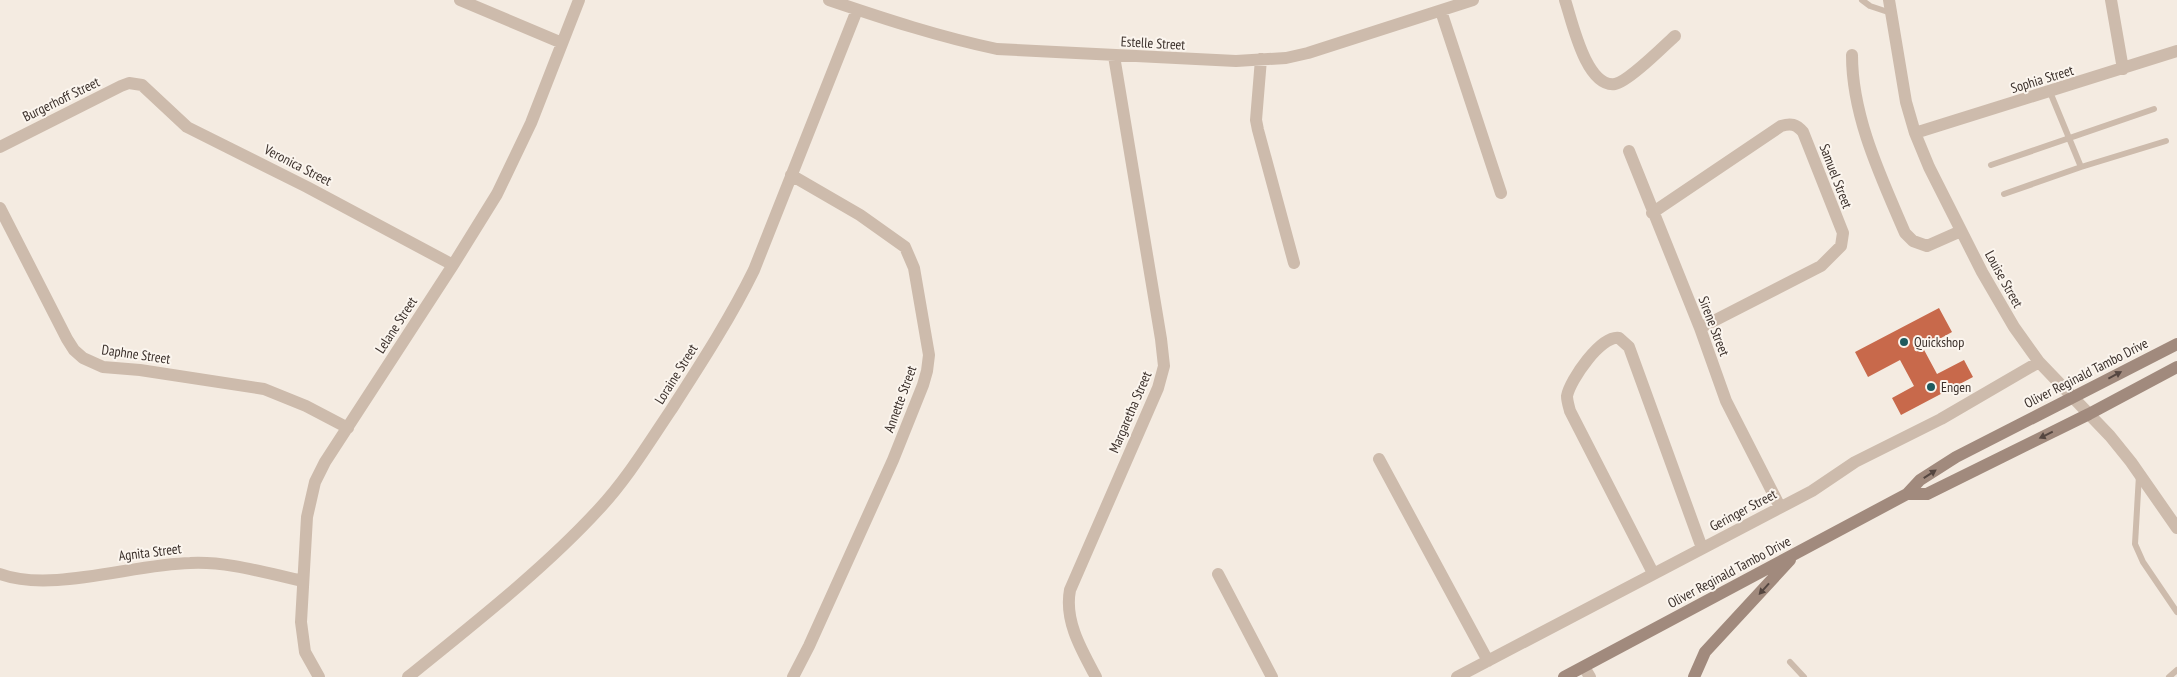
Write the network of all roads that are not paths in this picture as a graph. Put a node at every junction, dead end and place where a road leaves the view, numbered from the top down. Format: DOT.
graph roads {
  1 [pos="460,0"];
  2 [pos="579,0"];
  3 [pos="830,0"];
  4 [pos="1473,0"];
  5 [pos="1566,0"];
  6 [pos="1862,0"];
  7 [pos="1889,0"];
  8 [pos="2111,0"];
  9 [pos="857,10"];
  10 [pos="1441,11"];
  11 [pos="1891,13"];
  12 [pos="1676,36"];
  13 [pos="562,43"];
  14 [pos="2177,51"];
  15 [pos="1852,55"];
  16 [pos="1114,56"];
  17 [pos="1261,59"];
  18 [pos="2123,69"];
  19 [pos="136,83"];
  20 [pos="2050,92"];
  21 [pos="2154,109"];
  22 [pos="1915,133"];
  23 [pos="2069,138"];
  24 [pos="2166,141"];
  25 [pos="0,147"];
  26 [pos="1629,152"];
  27 [pos="1991,165"];
  28 [pos="2081,167"];
  29 [pos="791,175"];
  30 [pos="1502,193"];
  31 [pos="2004,194"];
  32 [pos="0,208"];
  33 [pos="1652,213"];
  34 [pos="1961,231"];
  35 [pos="1294,262"];
  36 [pos="453,265"];
  37 [pos="1700,328"];
  38 [pos="2177,344"];
  39 [pos="2039,362"];
  40 [pos="2177,367"];
  41 [pos="2072,398"];
  42 [pos="2090,414"];
  43 [pos="348,428"];
  44 [pos="1379,459"];
  45 [pos="2140,474"];
  46 [pos="1907,494"];
  47 [pos="1780,507"];
  48 [pos="2177,528"];
  49 [pos="1702,548"];
  50 [pos="1796,553"];
  51 [pos="1653,573"];
  52 [pos="0,574"];
  53 [pos="1218,574"];
  54 [pos="303,581"];
  55 [pos="2177,612"];
  56 [pos="1488,661"];
  57 [pos="1790,662"];
  58 [pos="2177,670"];
  59 [pos="1587,672"];
  60 [pos="319,677"];
  61 [pos="408,677"];
  62 [pos="793,677"];
  63 [pos="1096,677"];
  64 [pos="1272,677"];
  65 [pos="1457,677"];
  66 [pos="1564,677"];
  67 [pos="1694,677"];
  68 [pos="1804,677"];
  69 [pos="2169,677"];
  1 -- 13 [label="street"];
  2 -- 13 [label="street, Lelane Street"];
  3 -- 9 [label="street, Estelle Street"];
  4 -- 10 [label="street, Estelle Street"];
  5 -- 12 [label="street"];
  6 -- 11 [label="lane"];
  7 -- 11 [label="street, Louise Street"];
  8 -- 18 [label="street"];
  9 -- 16 [label="street, Estelle Street"];
  9 -- 29 [label="street, Loraine Street"];
  10 -- 17 [label="street, Estelle Street"];
  10 -- 30 [label="street"];
  11 -- 22 [label="street, Louise Street"];
  13 -- 36 [label="street, Lelane Street"];
  14 -- 18 [label="street, Sophia Street"];
  15 -- 34 [label="street"];
  16 -- 17 [label="street, Estelle Street"];
  16 -- 63 [label="street, Margaretha Street"];
  17 -- 35 [label="street"];
  18 -- 20 [label="street, Sophia Street"];
  19 -- 25 [label="street, Burgerhoff Street"];
  19 -- 36 [label="street, Veronica Street"];
  20 -- 22 [label="street, Sophia Street"];
  20 -- 23 [label="lane"];
  21 -- 23 [label="lane"];
  22 -- 34 [label="street, Louise Street"];
  23 -- 27 [label="lane"];
  23 -- 28 [label="lane"];
  24 -- 28 [label="lane"];
  26 -- 33 [label="street, Sirene Street"];
  28 -- 31 [label="lane"];
  29 -- 61 [label="street, Loraine Street"];
  29 -- 62 [label="street, Annette Street"];
  32 -- 43 [label="street, Daphne Street"];
  33 -- 37 [label="street, Sirene Street"];
  33 -- 37 [label="street, Samuel Street"];
  34 -- 39 [label="street, Louise Street"];
  36 -- 43 [label="street, Lelane Street"];
  37 -- 47 [label="street, Sirene Street"];
  41 -- 38 [label="main road, Oliver Reginald Tambo Drive, one-way"];
  39 -- 41 [label="street, Louise Street"];
  39 -- 47 [label="street, Geringer Street"];
  40 -- 42 [label="main road, Oliver Reginald Tambo Drive"];
  41 -- 42 [label="street, Louise Street"];
  46 -- 41 [label="main road, Oliver Reginald Tambo Drive, one-way"];
  42 -- 45 [label="street, Louise Street"];
  42 -- 46 [label="main road, Oliver Reginald Tambo Drive, one-way"];
  43 -- 54 [label="street, Lelane Street"];
  44 -- 56 [label="street"];
  45 -- 48 [label="street, Louise Street"];
  45 -- 55 [label="lane"];
  46 -- 50 [label="main road, Oliver Reginald Tambo Drive"];
  47 -- 49 [label="street, Geringer Street"];
  49 -- 51 [label="street, Geringer Street"];
  49 -- 51 [label="street"];
  50 -- 59 [label="main road, Oliver Reginald Tambo Drive"];
  50 -- 67 [label="main road, one-way"];
  51 -- 56 [label="street, Geringer Street"];
  52 -- 54 [label="street, Agnita Street"];
  53 -- 64 [label="street"];
  54 -- 60 [label="street, Lelane Street"];
  56 -- 65 [label="street, Geringer Street"];
  57 -- 68 [label="lane"];
  58 -- 69 [label="lane"];
  59 -- 66 [label="main road, Oliver Reginald Tambo Drive"];
}
